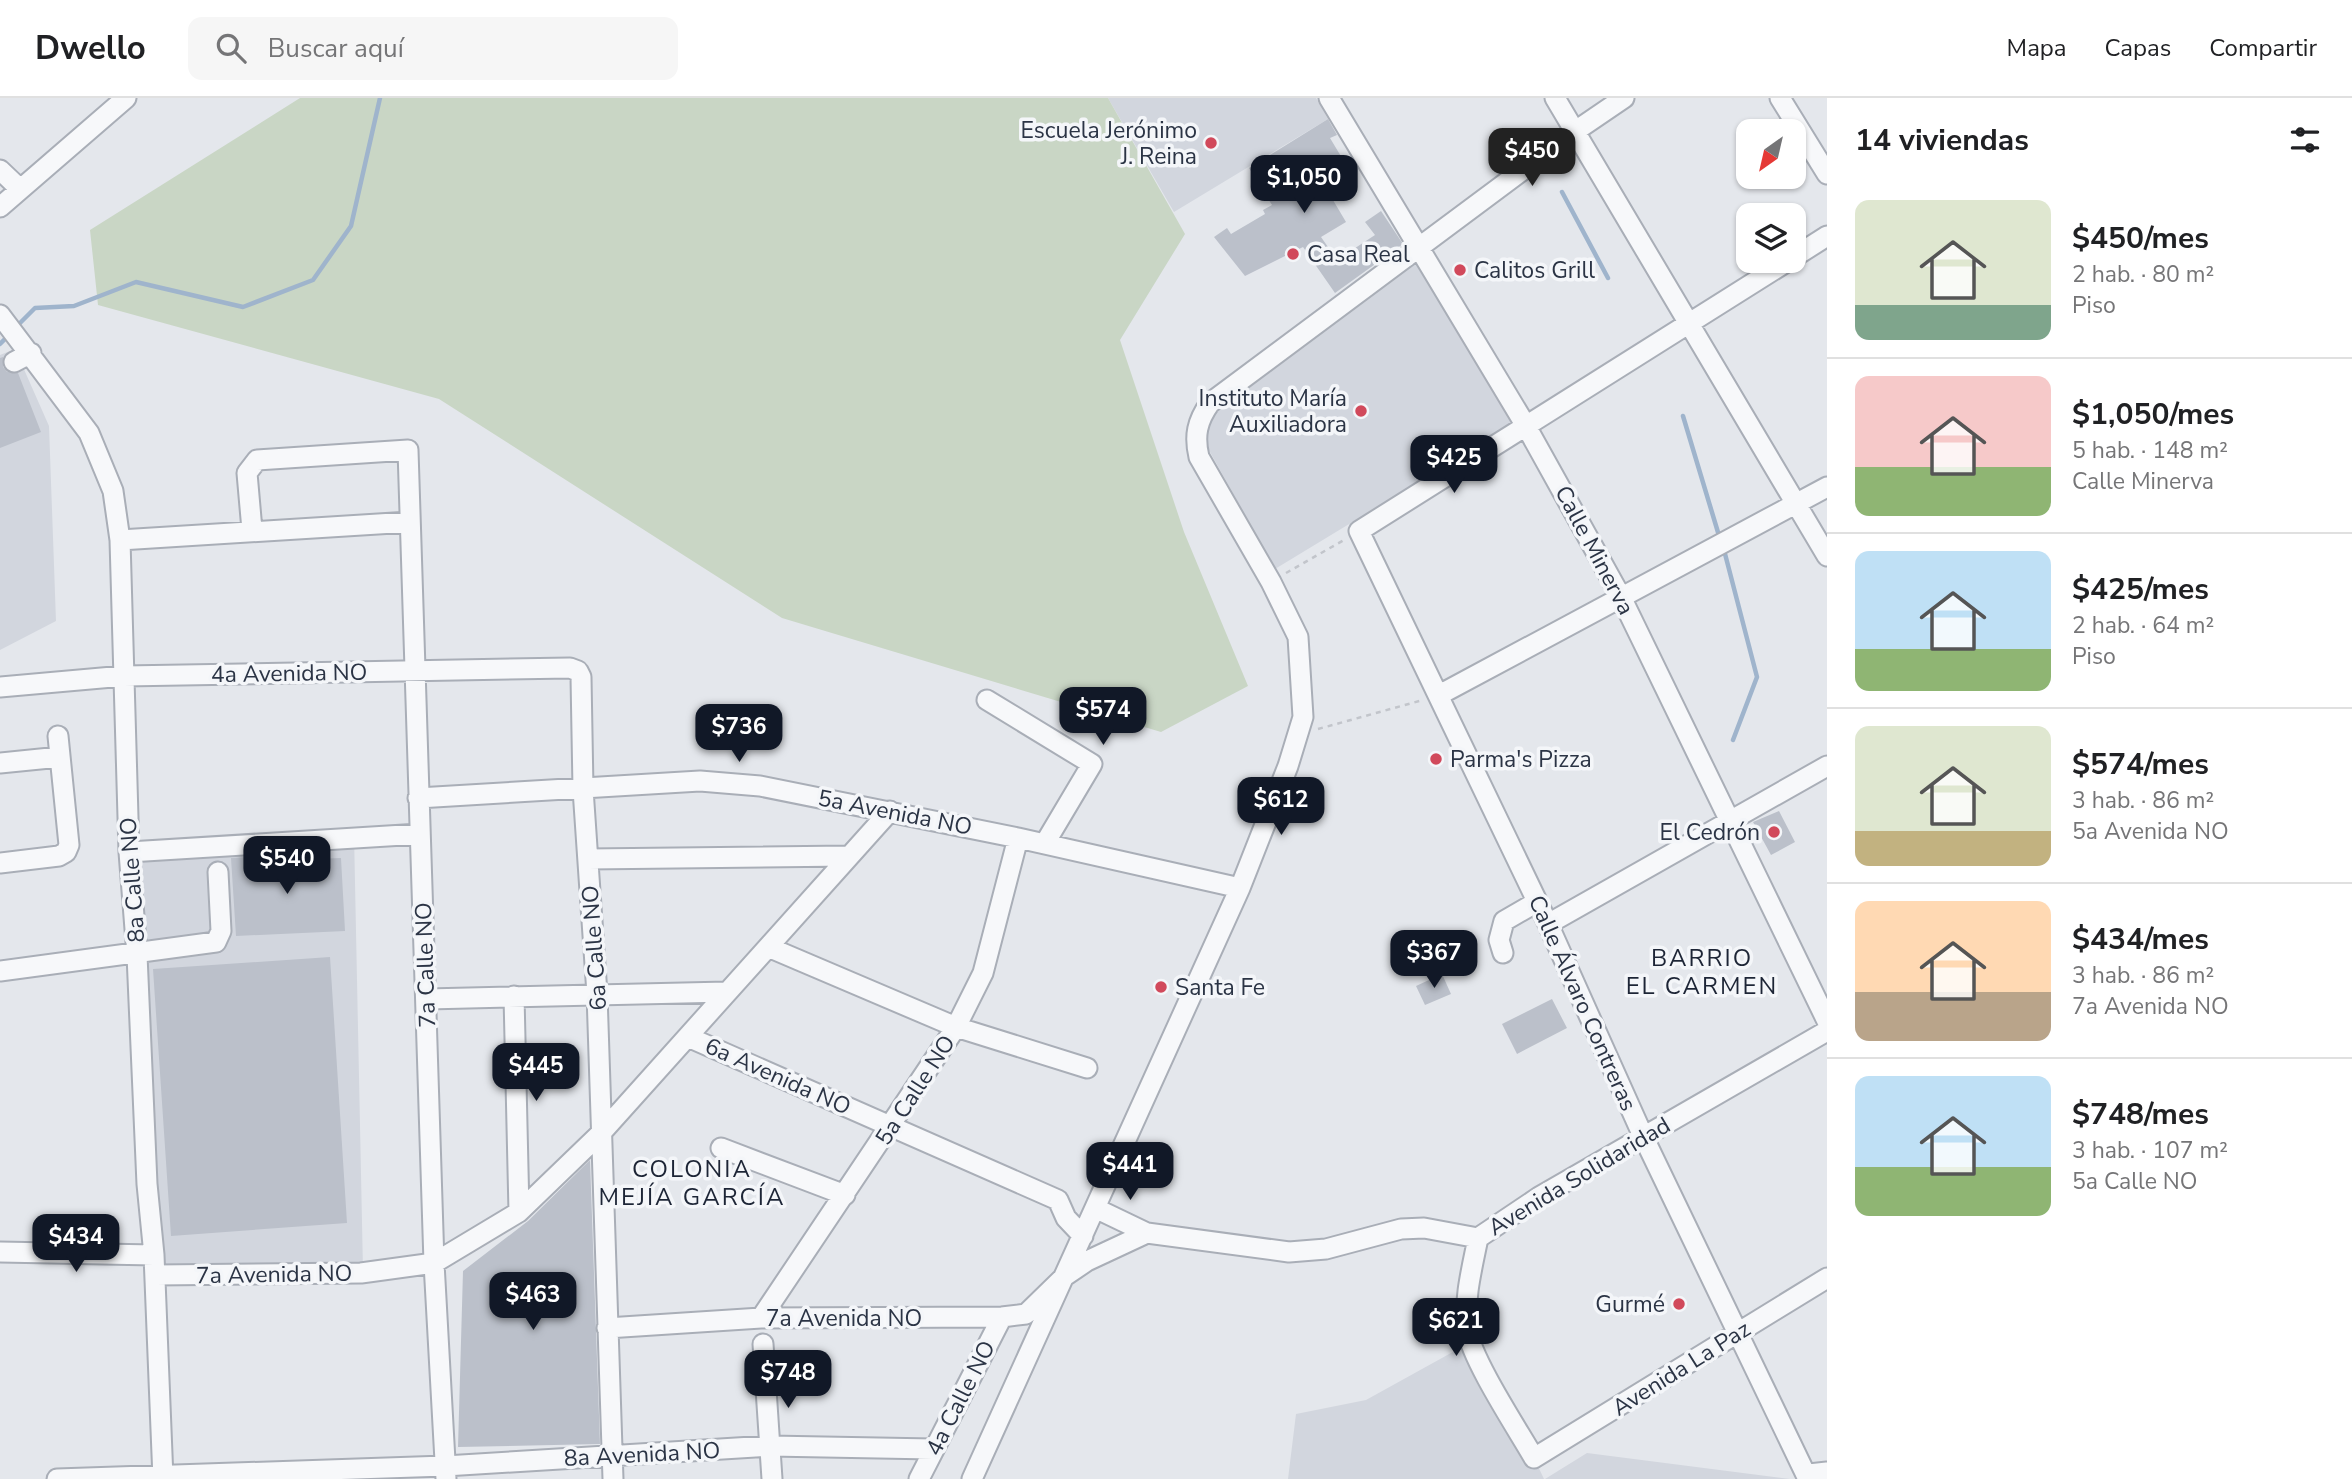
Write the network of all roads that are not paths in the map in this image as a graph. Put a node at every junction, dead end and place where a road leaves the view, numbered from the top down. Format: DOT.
graph roads {
  1 [pos="126,98"];
  2 [pos="1329,98"];
  3 [pos="1555,98"];
  4 [pos="1624,98"];
  5 [pos="1780,98"];
  6 [pos="1574,132"];
  7 [pos="0,170"];
  8 [pos="1827,174"];
  9 [pos="20,190"];
  10 [pos="0,207"];
  11 [pos="1827,236"];
  12 [pos="1419,247"];
  13 [pos="1806,249"];
  14 [pos="1769,273"];
  15 [pos="2,317"];
  16 [pos="1690,324"];
  17 [pos="1526,426"];
  18 [pos="1827,487"];
  19 [pos="1796,505"];
  20 [pos="410,522"];
  21 [pos="253,530"];
  22 [pos="120,540"];
  23 [pos="1827,556"];
  24 [pos="1621,597"];
  25 [pos="413,671"];
  26 [pos="578,671"];
  27 [pos="124,676"];
  28 [pos="0,687"];
  29 [pos="1439,695"];
  30 [pos="987,700"];
  31 [pos="58,736"];
  32 [pos="60,757"];
  33 [pos="0,762"];
  34 [pos="1827,766"];
  35 [pos="583,789"];
  36 [pos="418,798"];
  37 [pos="890,811"];
  38 [pos="1730,823"];
  39 [pos="420,834"];
  40 [pos="1018,838"];
  41 [pos="1045,844"];
  42 [pos="129,852"];
  43 [pos="849,856"];
  44 [pos="588,859"];
  45 [pos="0,863"];
  46 [pos="218,872"];
  47 [pos="1240,888"];
  48 [pos="1537,902"];
  49 [pos="1548,924"];
  50 [pos="768,947"];
  51 [pos="1503,953"];
  52 [pos="137,955"];
  53 [pos="0,971"];
  54 [pos="727,992"];
  55 [pos="597,994"];
  56 [pos="514,996"];
  57 [pos="427,999"];
  58 [pos="1827,1021"];
  59 [pos="956,1027"];
  60 [pos="1827,1031"];
  61 [pos="688,1037"];
  62 [pos="1087,1068"];
  63 [pos="892,1126"];
  64 [pos="602,1132"];
  65 [pos="1643,1136"];
  66 [pos="720,1148"];
  67 [pos="845,1195"];
  68 [pos="1097,1209"];
  69 [pos="519,1212"];
  70 [pos="1147,1233"];
  71 [pos="1083,1236"];
  72 [pos="1478,1238"];
  73 [pos="0,1252"];
  74 [pos="434,1263"];
  75 [pos="154,1265"];
  76 [pos="1065,1276"];
  77 [pos="1827,1278"];
  78 [pos="1002,1317"];
  79 [pos="761,1318"];
  80 [pos="607,1328"];
  81 [pos="1739,1332"];
  82 [pos="763,1344"];
  83 [pos="770,1446"];
  84 [pos="933,1449"];
  85 [pos="611,1455"];
  86 [pos="445,1472"];
  87 [pos="1815,1475"];
  88 [pos="163,1477"];
  89 [pos="57,1479"];
  90 [pos="612,1479"];
  91 [pos="772,1479"];
  92 [pos="919,1479"];
  93 [pos="972,1479"];
  1 -- 9 [label="street"];
  2 -- 12 [label="street, Calle Minerva"];
  3 -- 6 [label="street"];
  4 -- 6 [label="street"];
  5 -- 8 [label="street"];
  6 -- 12 [label="street"];
  6 -- 16 [label="street"];
  7 -- 9 [label="street"];
  9 -- 10 [label="street"];
  11 -- 13 [label="street"];
  12 -- 17 [label="street, Calle Minerva"];
  12 -- 47 [label="street"];
  14 -- 16 [label="street"];
  15 -- 22 [label="street, 8a Calle NO"];
  16 -- 17 [label="street"];
  16 -- 19 [label="street"];
  17 -- 24 [label="street, Calle Minerva"];
  17 -- 29 [label="street, Calle Álvaro Contreras"];
  18 -- 19 [label="street"];
  19 -- 23 [label="street"];
  19 -- 24 [label="street"];
  20 -- 21 [label="street"];
  20 -- 21 [label="street, 7a Calle NO"];
  20 -- 25 [label="street, 7a Calle NO"];
  21 -- 22 [label="street"];
  22 -- 27 [label="street, 8a Calle NO"];
  24 -- 29 [label="street"];
  24 -- 38 [label="street, Calle Minerva"];
  25 -- 26 [label="street, 4a Avenida NO"];
  25 -- 27 [label="street, 4a Avenida NO"];
  25 -- 36 [label="street, 7a Calle NO"];
  26 -- 35 [label="street, 6a Calle NO"];
  27 -- 28 [label="street, 4a Avenida NO"];
  27 -- 42 [label="street, 8a Calle NO"];
  29 -- 48 [label="street, Calle Álvaro Contreras"];
  30 -- 41 [label="street"];
  31 -- 32 [label="street"];
  32 -- 33 [label="street"];
  32 -- 45 [label="street"];
  34 -- 38 [label="street"];
  35 -- 36 [label="street, 5a Avenida NO"];
  35 -- 37 [label="street, 5a Avenida NO"];
  35 -- 44 [label="street, 6a Calle NO"];
  36 -- 39 [label="street, 7a Calle NO"];
  37 -- 40 [label="street, 5a Avenida NO"];
  37 -- 43 [label="street"];
  38 -- 49 [label="street"];
  38 -- 58 [label="street, Calle Minerva"];
  39 -- 42 [label="street"];
  39 -- 57 [label="street, 7a Calle NO"];
  40 -- 41 [label="street, 5a Avenida NO"];
  40 -- 59 [label="street, 5a Calle NO"];
  41 -- 47 [label="street, 5a Avenida NO"];
  42 -- 52 [label="street, 8a Calle NO"];
  43 -- 44 [label="street"];
  43 -- 50 [label="street"];
  44 -- 55 [label="street, 6a Calle NO"];
  46 -- 52 [label="street"];
  47 -- 68 [label="street"];
  48 -- 49 [label="street, Calle Álvaro Contreras"];
  48 -- 51 [label="street"];
  49 -- 65 [label="street, Calle Álvaro Contreras"];
  50 -- 54 [label="street"];
  50 -- 59 [label="street"];
  52 -- 53 [label="street"];
  52 -- 75 [label="street, 8a Calle NO"];
  54 -- 55 [label="street"];
  54 -- 61 [label="street"];
  55 -- 56 [label="street"];
  55 -- 64 [label="street, 6a Calle NO"];
  56 -- 57 [label="street"];
  56 -- 69 [label="street"];
  57 -- 74 [label="street, 7a Calle NO"];
  59 -- 62 [label="street"];
  59 -- 63 [label="street, 5a Calle NO"];
  60 -- 65 [label="street, Avenida Solidaridad"];
  61 -- 63 [label="street, 6a Avenida NO"];
  61 -- 64 [label="street"];
  63 -- 67 [label="street, 5a Calle NO"];
  63 -- 71 [label="street, 6a Avenida NO"];
  64 -- 69 [label="street"];
  64 -- 80 [label="street, 6a Calle NO"];
  65 -- 72 [label="street, Avenida Solidaridad"];
  65 -- 81 [label="street, Calle Álvaro Contreras"];
  66 -- 67 [label="street"];
  67 -- 79 [label="street, 5a Calle NO"];
  68 -- 70 [label="street, Avenida Solidaridad"];
  68 -- 71 [label="street"];
  69 -- 74 [label="street"];
  70 -- 72 [label="street, Avenida Solidaridad"];
  70 -- 76 [label="street, Avenida Solidaridad"];
  71 -- 76 [label="street"];
  72 -- 81 [label="street, Avenida La Paz"];
  73 -- 75 [label="street, 7a Avenida NO"];
  74 -- 75 [label="street, 7a Avenida NO"];
  74 -- 86 [label="street, 7a Calle NO"];
  75 -- 88 [label="street, 8a Calle NO"];
  76 -- 78 [label="street, 7a Avenida NO"];
  76 -- 93 [label="street"];
  77 -- 81 [label="street, Avenida La Paz"];
  78 -- 79 [label="street, 7a Avenida NO"];
  78 -- 84 [label="street, 4a Calle NO"];
  79 -- 80 [label="street, 7a Avenida NO"];
  80 -- 85 [label="street, 6a Calle NO"];
  81 -- 87 [label="street, Calle Álvaro Contreras"];
  82 -- 83 [label="street"];
  83 -- 84 [label="street, 8a Avenida NO"];
  83 -- 85 [label="street, 8a Avenida NO"];
  83 -- 91 [label="street"];
  84 -- 92 [label="street, 4a Calle NO"];
  85 -- 86 [label="street, 8a Avenida NO"];
  85 -- 90 [label="street, 6a Calle NO"];
  86 -- 88 [label="street, 8a Avenida NO"];
  88 -- 89 [label="street, 8a Avenida NO"];
}
